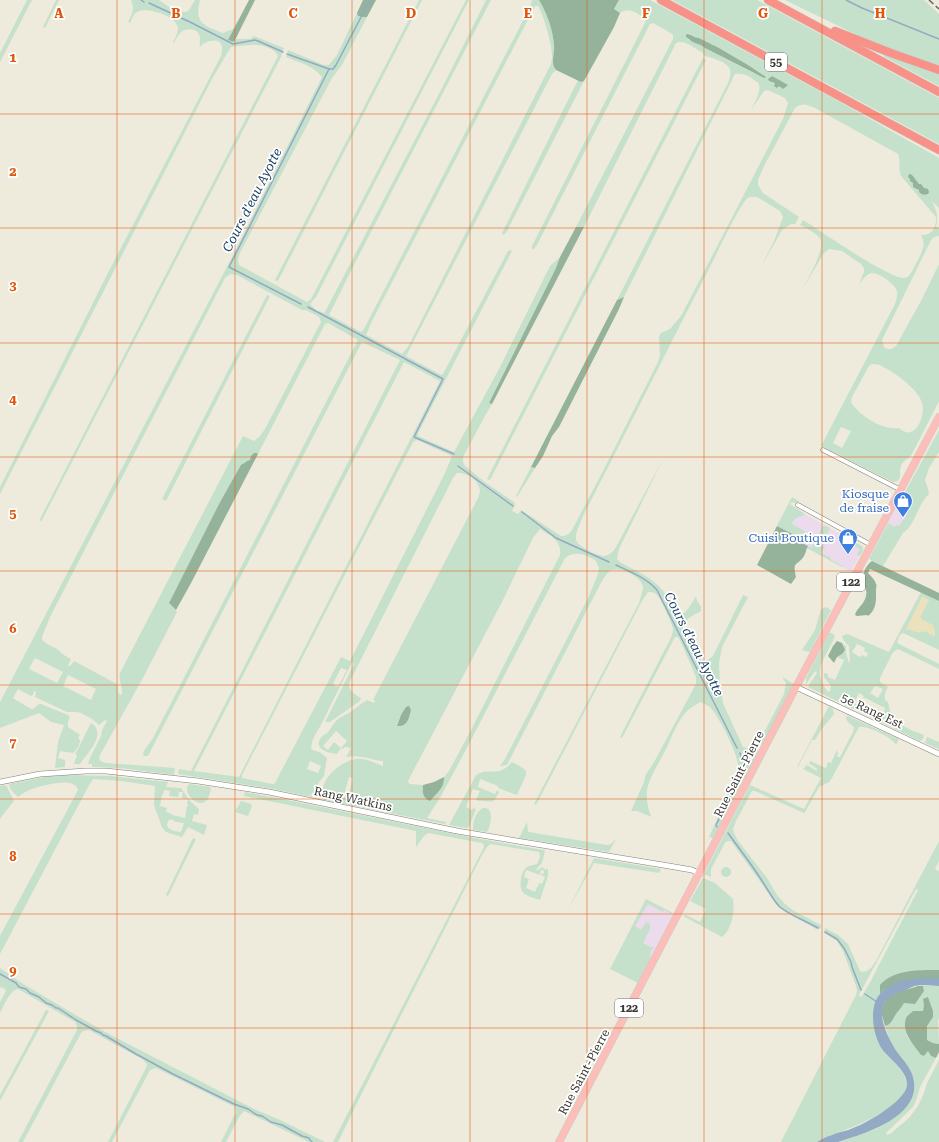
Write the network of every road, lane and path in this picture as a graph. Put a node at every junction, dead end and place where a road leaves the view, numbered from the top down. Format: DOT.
graph roads {
  1 [pos="661,0"];
  2 [pos="768,0"];
  3 [pos="809,22"];
  4 [pos="939,70"];
  5 [pos="939,92"];
  6 [pos="939,150"];
  7 [pos="939,417"];
  8 [pos="824,450"];
  9 [pos="900,490"];
  10 [pos="798,505"];
  11 [pos="871,545"];
  12 [pos="796,687"];
  13 [pos="939,754"];
  14 [pos="0,782"];
  15 [pos="700,874"];
  16 [pos="559,1142"];
  1 -- 6 [label="highway, 55"];
  2 -- 3 [label="highway"];
  3 -- 4 [label="highway"];
  3 -- 5 [label="highway"];
  7 -- 9 [label="main road, Rue Saint-Pierre / 122"];
  8 -- 9 [label="street"];
  9 -- 11 [label="main road, Rue Saint-Pierre / 122"];
  10 -- 11 [label="street"];
  11 -- 12 [label="main road, Rue Saint-Pierre / 122"];
  12 -- 13 [label="street, 5e Rang Est"];
  12 -- 15 [label="main road, Rue Saint-Pierre / 122"];
  14 -- 15 [label="street, Rang Watkins"];
  15 -- 16 [label="main road, Rue Saint-Pierre / 122"];
}
